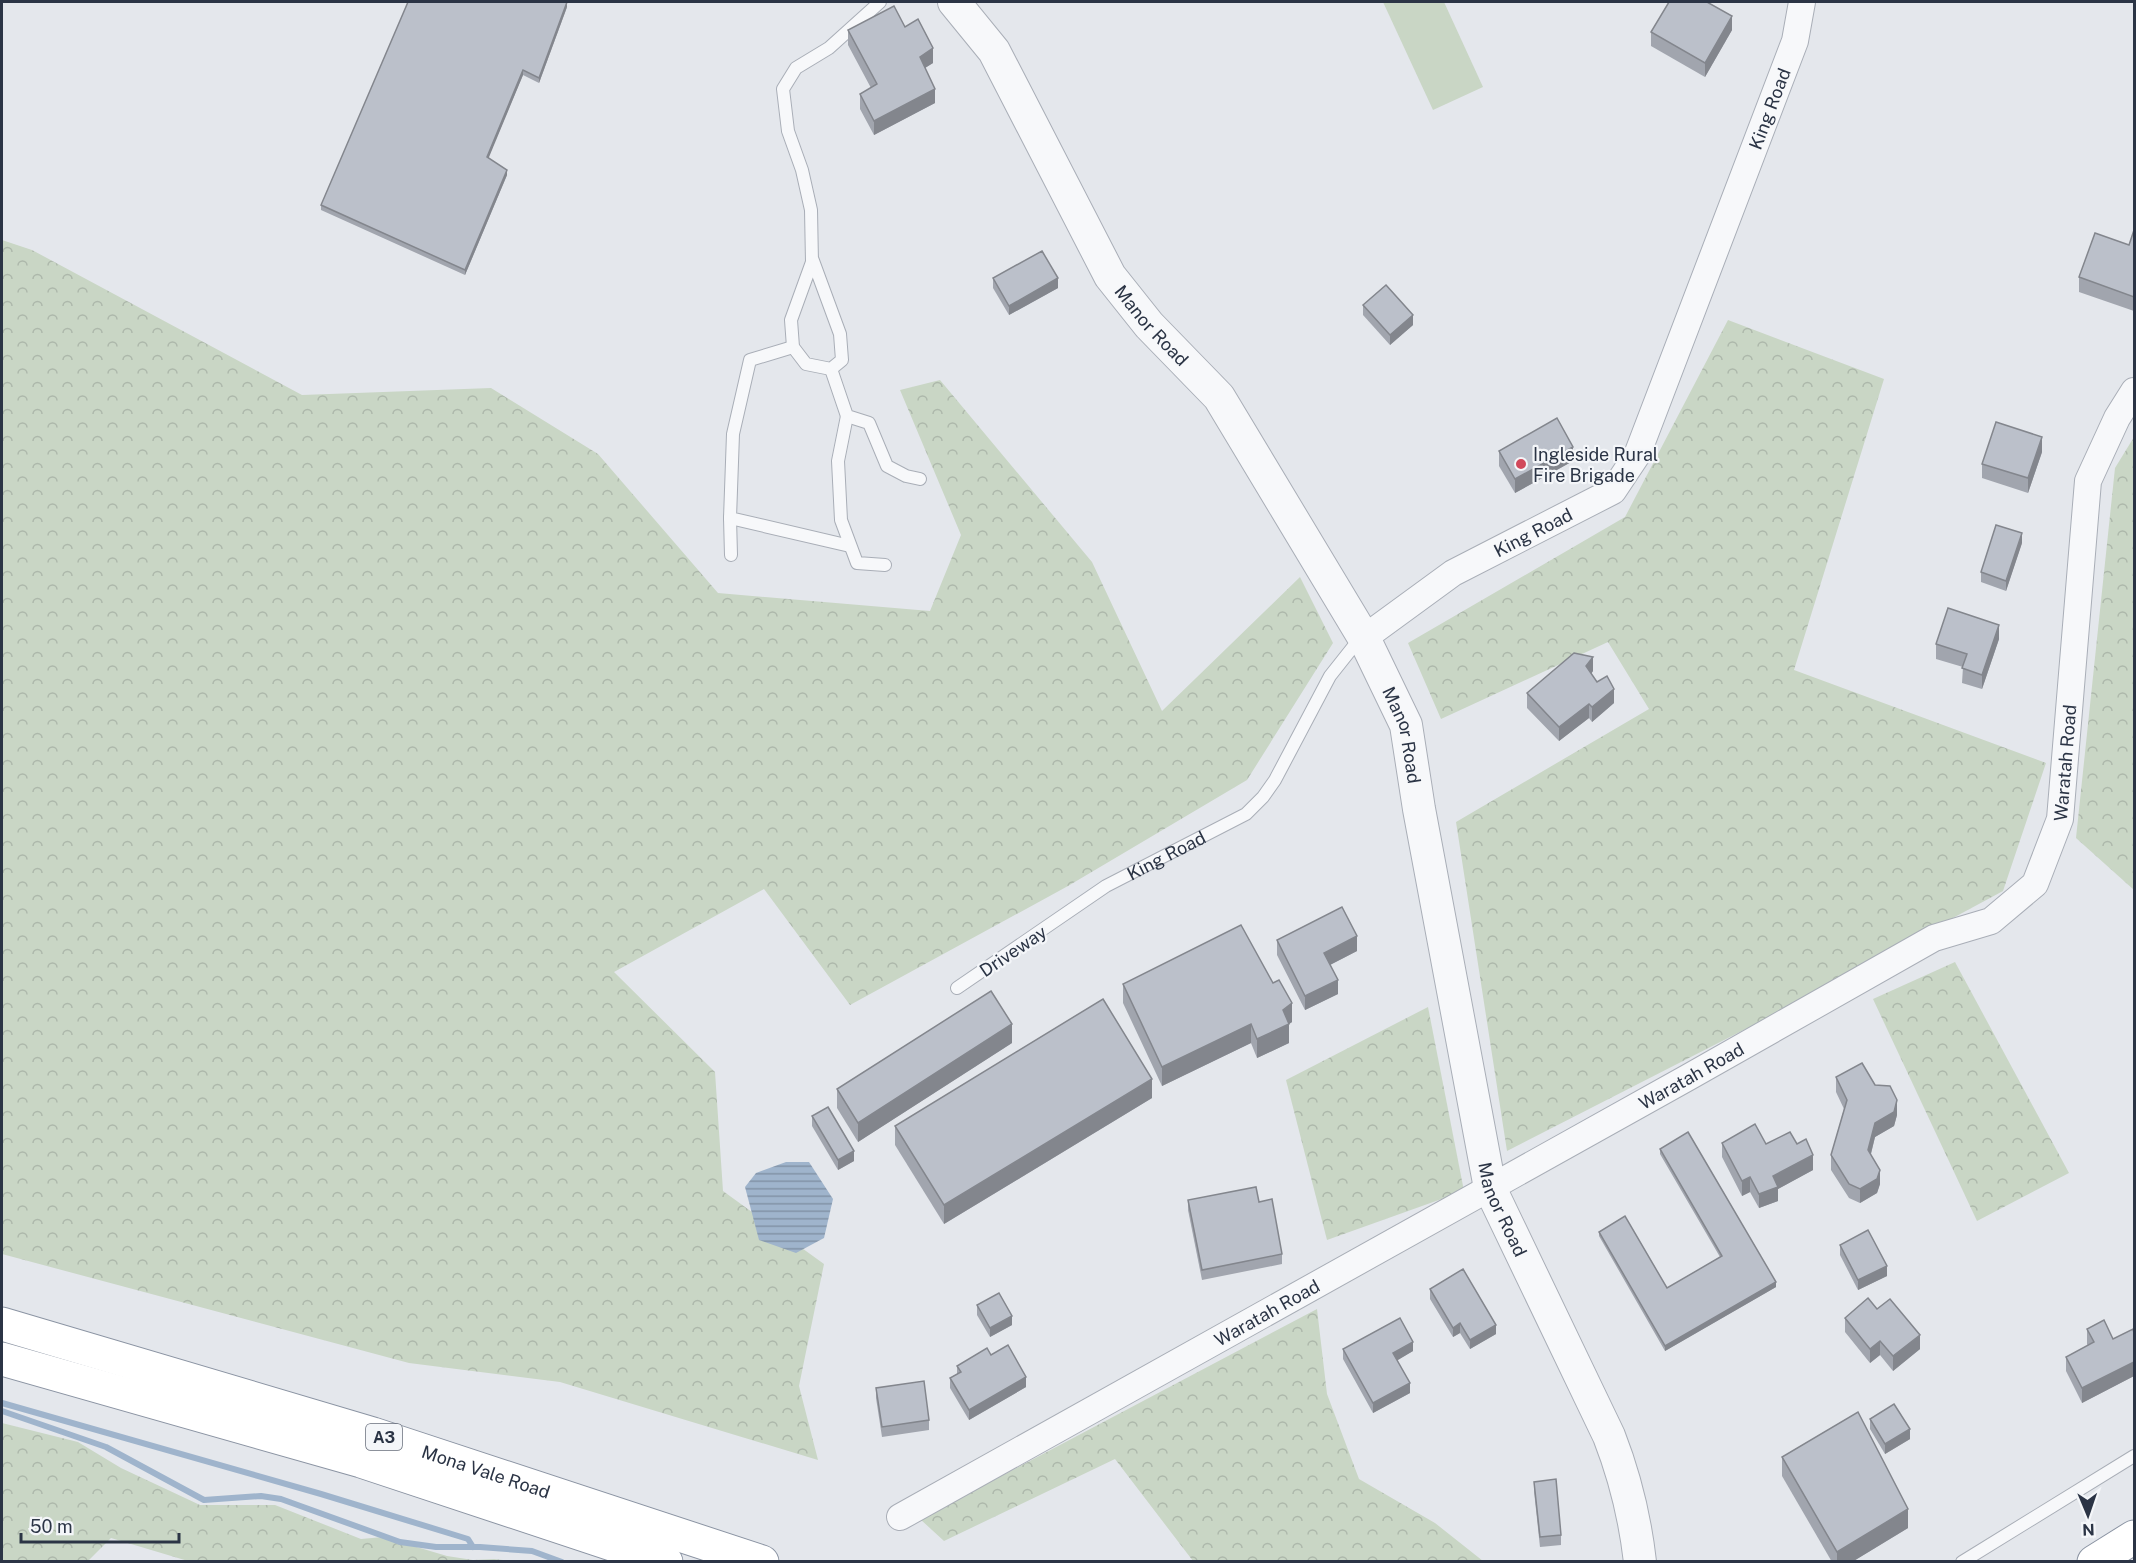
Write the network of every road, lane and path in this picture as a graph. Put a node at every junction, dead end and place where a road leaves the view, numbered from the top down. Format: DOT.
graph roads {
  1 [pos="880,2"];
  2 [pos="954,2"];
  3 [pos="1802,2"];
  4 [pos="812,258"];
  5 [pos="793,347"];
  6 [pos="831,369"];
  7 [pos="2134,391"];
  8 [pos="847,416"];
  9 [pos="920,479"];
  10 [pos="730,518"];
  11 [pos="850,546"];
  12 [pos="732,555"];
  13 [pos="885,565"];
  14 [pos="1364,638"];
  15 [pos="1069,912"];
  16 [pos="957,988"];
  17 [pos="1490,1188"];
  18 [pos="2,1324"];
  19 [pos="2,1359"];
  20 [pos="2134,1456"];
  21 [pos="900,1517"];
  22 [pos="2134,1537"];
  23 [pos="666,1562"];
  24 [pos="762,1562"];
  25 [pos="1640,1562"];
  26 [pos="1962,1562"];
  27 [pos="2094,1562"];
  1 -- 4 [label="lane"];
  2 -- 14 [label="street, Manor Road"];
  3 -- 14 [label="street, King Road"];
  4 -- 5 [label="lane"];
  4 -- 6 [label="lane"];
  5 -- 6 [label="lane"];
  5 -- 10 [label="lane"];
  6 -- 8 [label="lane"];
  7 -- 17 [label="street, Waratah Road"];
  8 -- 9 [label="lane"];
  8 -- 11 [label="lane"];
  10 -- 11 [label="lane"];
  10 -- 12 [label="lane"];
  11 -- 13 [label="lane"];
  14 -- 15 [label="lane, King Road"];
  14 -- 17 [label="street, Manor Road"];
  15 -- 16 [label="lane, Driveway"];
  17 -- 21 [label="street, Waratah Road"];
  17 -- 25 [label="street, Manor Road"];
  18 -- 24 [label="highway, Mona Vale Road / A3"];
  19 -- 23 [label="highway, Mona Vale Road / A3"];
  20 -- 26 [label="lane"];
  22 -- 27 [label="highway"];
}
